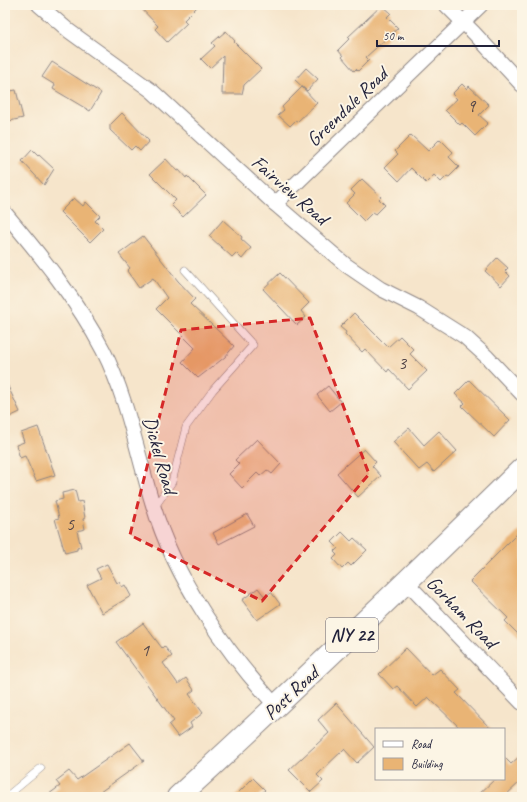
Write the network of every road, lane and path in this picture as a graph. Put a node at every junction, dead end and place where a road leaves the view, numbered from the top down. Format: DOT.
graph roads {
  1 [pos="39,5"];
  2 [pos="446,5"];
  3 [pos="481,5"];
  4 [pos="463,22"];
  5 [pos="522,84"];
  6 [pos="274,204"];
  7 [pos="5,213"];
  8 [pos="185,270"];
  9 [pos="522,394"];
  10 [pos="522,469"];
  11 [pos="154,508"];
  12 [pos="407,583"];
  13 [pos="522,703"];
  14 [pos="277,708"];
  15 [pos="41,768"];
  16 [pos="6,797"];
  17 [pos="178,797"];
  1 -- 6 [label="street, Fairview Road"];
  2 -- 4 [label="street"];
  3 -- 4 [label="street, Greendale Road"];
  4 -- 5 [label="street"];
  4 -- 6 [label="street, Greendale Road"];
  6 -- 9 [label="street, Fairview Road"];
  7 -- 11 [label="street, Dickel Road"];
  8 -- 11 [label="lane"];
  10 -- 12 [label="main road, Post Road / NY 22"];
  11 -- 14 [label="street, Dickel Road"];
  12 -- 13 [label="street, Gorham Road"];
  12 -- 14 [label="main road, Post Road / NY 22"];
  14 -- 17 [label="main road, Post Road / NY 22"];
  15 -- 16 [label="lane"];
}
